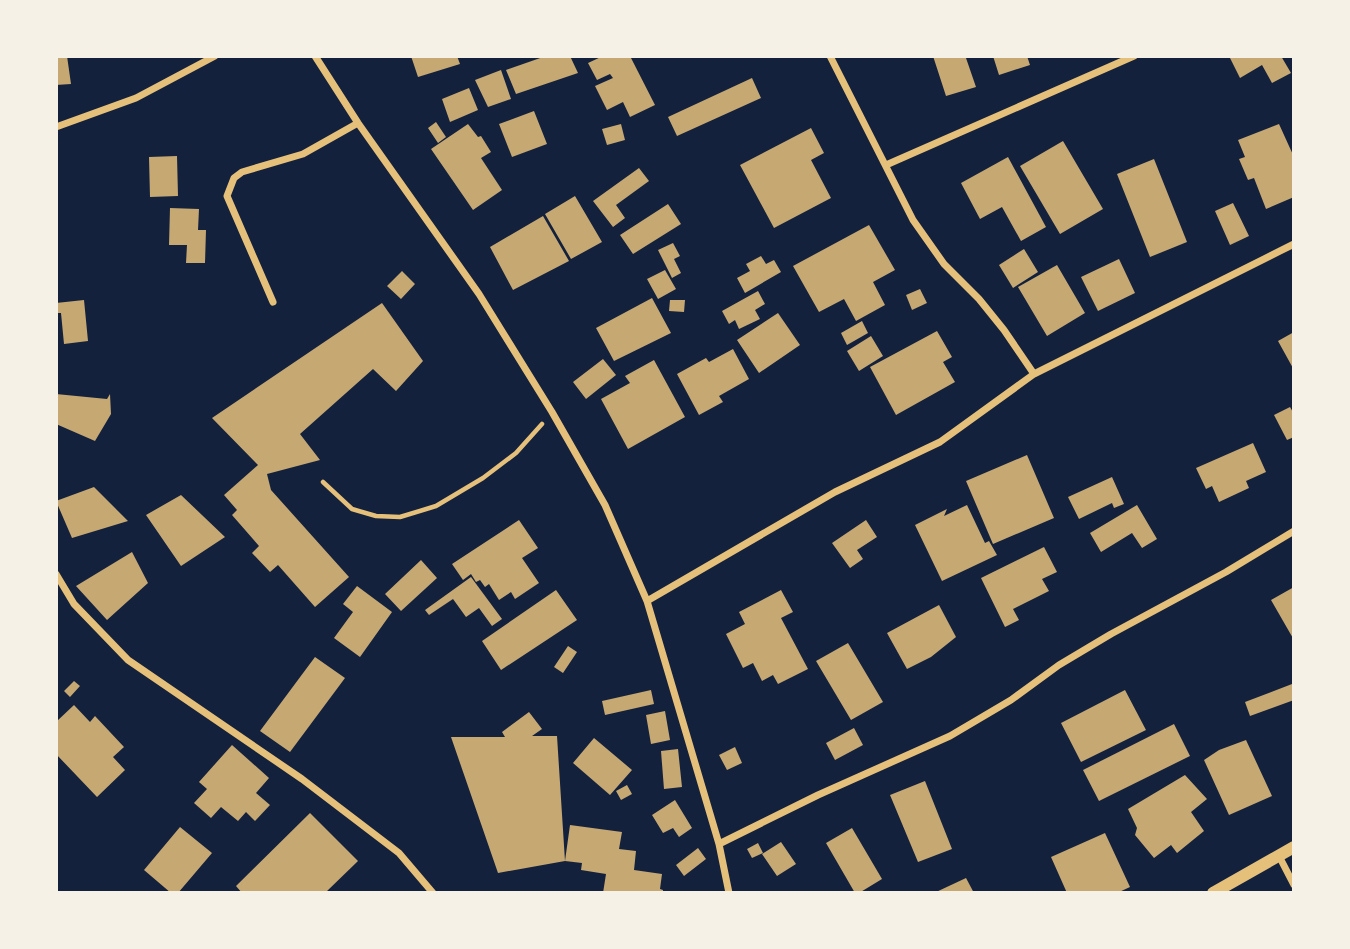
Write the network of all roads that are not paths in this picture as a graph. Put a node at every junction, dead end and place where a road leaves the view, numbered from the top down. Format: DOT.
graph roads {
  1 [pos="215,56"];
  2 [pos="315,56"];
  3 [pos="830,56"];
  4 [pos="1134,56"];
  5 [pos="358,123"];
  6 [pos="56,127"];
  7 [pos="886,166"];
  8 [pos="1294,244"];
  9 [pos="273,302"];
  10 [pos="1034,374"];
  11 [pos="1294,531"];
  12 [pos="56,573"];
  13 [pos="647,601"];
  14 [pos="719,844"];
  15 [pos="1294,847"];
  16 [pos="1279,856"];
  17 [pos="1294,885"];
  18 [pos="433,893"];
  19 [pos="729,893"];
  20 [pos="1213,893"];
  1 -- 6 [label="street"];
  2 -- 5 [label="street"];
  3 -- 7 [label="street"];
  4 -- 7 [label="street"];
  5 -- 9 [label="street"];
  5 -- 13 [label="street"];
  7 -- 10 [label="street"];
  8 -- 10 [label="street"];
  10 -- 13 [label="street"];
  11 -- 14 [label="street"];
  12 -- 18 [label="street"];
  13 -- 14 [label="street"];
  14 -- 19 [label="street"];
  15 -- 16 [label="street"];
  16 -- 17 [label="street"];
  16 -- 20 [label="street"];
}
